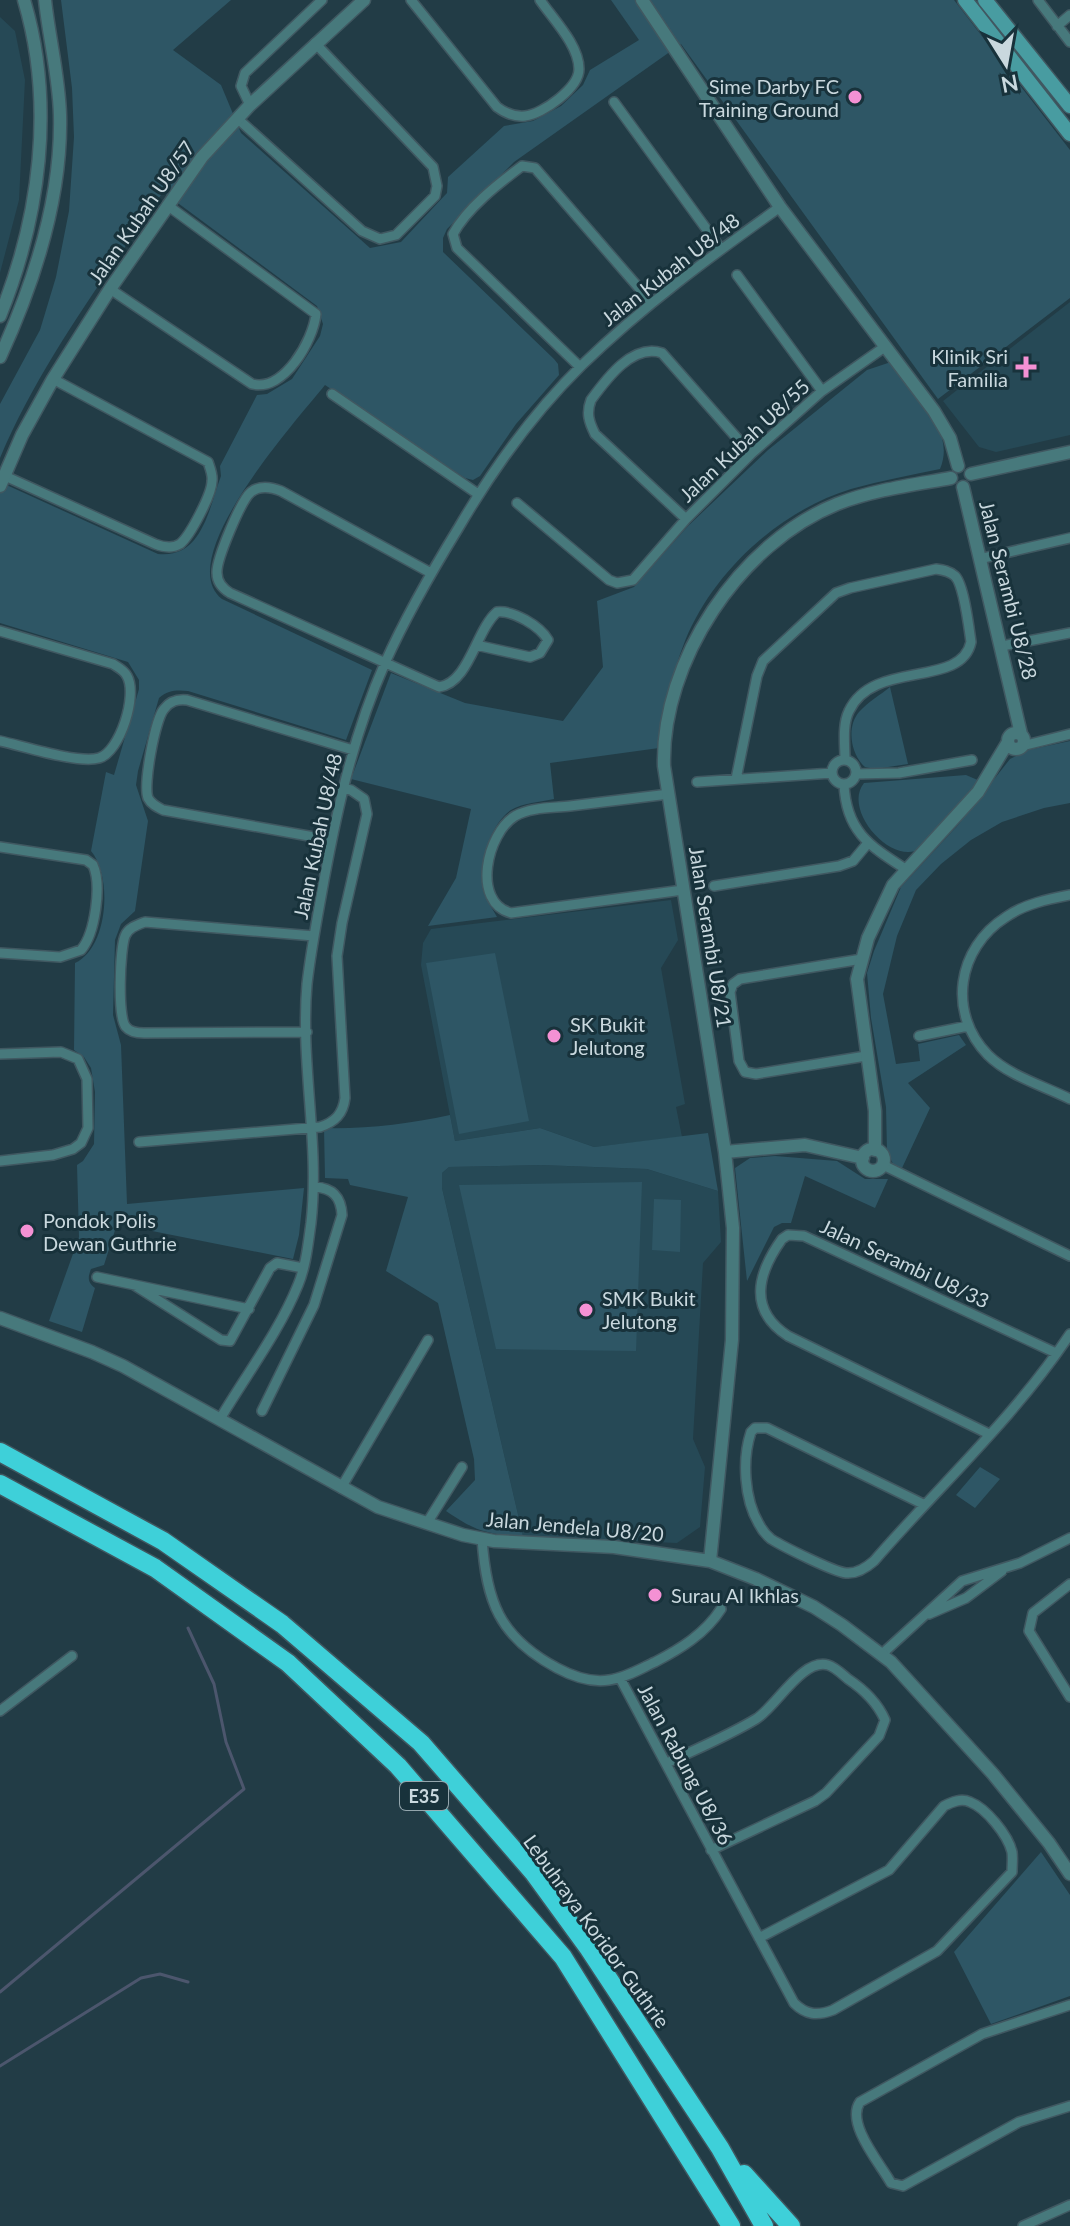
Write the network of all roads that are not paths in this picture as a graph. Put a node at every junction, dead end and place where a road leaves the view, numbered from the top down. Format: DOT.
graph roads {
  1 [pos="24,0"];
  2 [pos="45,0"];
  3 [pos="322,0"];
  4 [pos="364,0"];
  5 [pos="411,0"];
  6 [pos="540,0"];
  7 [pos="642,0"];
  8 [pos="965,0"];
  9 [pos="985,0"];
  10 [pos="1038,0"];
  11 [pos="1070,15"];
  12 [pos="1057,26"];
  13 [pos="1070,42"];
  14 [pos="315,43"];
  15 [pos="614,102"];
  16 [pos="250,105"];
  17 [pos="1070,106"];
  18 [pos="238,119"];
  19 [pos="1070,134"];
  20 [pos="167,205"];
  21 [pos="780,207"];
  22 [pos="721,249"];
  23 [pos="737,275"];
  24 [pos="110,289"];
  25 [pos="652,303"];
  26 [pos="0,316"];
  27 [pos="886,346"];
  28 [pos="0,357"];
  29 [pos="580,367"];
  30 [pos="53,379"];
  31 [pos="822,391"];
  32 [pos="332,394"];
  33 [pos="1070,452"];
  34 [pos="751,454"];
  35 [pos="954,472"];
  36 [pos="971,474"];
  37 [pos="2,481"];
  38 [pos="963,487"];
  39 [pos="478,494"];
  40 [pos="517,503"];
  41 [pos="686,519"];
  42 [pos="1070,538"];
  43 [pos="979,559"];
  44 [pos="431,573"];
  45 [pos="0,631"];
  46 [pos="1070,633"];
  47 [pos="476,645"];
  48 [pos="1002,646"];
  49 [pos="386,662"];
  50 [pos="1070,734"];
  51 [pos="1017,740"];
  52 [pos="0,741"];
  53 [pos="353,750"];
  54 [pos="845,760"];
  55 [pos="972,760"];
  56 [pos="832,773"];
  57 [pos="856,774"];
  58 [pos="736,779"];
  59 [pos="697,782"];
  60 [pos="844,784"];
  61 [pos="342,788"];
  62 [pos="669,794"];
  63 [pos="331,840"];
  64 [pos="868,843"];
  65 [pos="0,847"];
  66 [pos="907,870"];
  67 [pos="714,886"];
  68 [pos="683,890"];
  69 [pos="1070,895"];
  70 [pos="314,936"];
  71 [pos="0,953"];
  72 [pos="862,959"];
  73 [pos="968,1026"];
  74 [pos="307,1032"];
  75 [pos="919,1036"];
  76 [pos="0,1054"];
  77 [pos="866,1056"];
  78 [pos="1070,1099"];
  79 [pos="314,1127"];
  80 [pos="139,1142"];
  81 [pos="875,1150"];
  82 [pos="725,1152"];
  83 [pos="863,1158"];
  84 [pos="0,1161"];
  85 [pos="883,1165"];
  86 [pos="315,1187"];
  87 [pos="1070,1256"];
  88 [pos="303,1268"];
  89 [pos="97,1277"];
  90 [pos="134,1285"];
  91 [pos="249,1309"];
  92 [pos="0,1318"];
  93 [pos="1070,1334"];
  94 [pos="428,1340"];
  95 [pos="1056,1353"];
  96 [pos="262,1411"];
  97 [pos="220,1419"];
  98 [pos="989,1434"];
  99 [pos="0,1452"];
  100 [pos="462,1467"];
  101 [pos="0,1484"];
  102 [pos="341,1488"];
  103 [pos="923,1504"];
  104 [pos="427,1523"];
  105 [pos="482,1538"];
  106 [pos="1070,1538"];
  107 [pos="710,1561"];
  108 [pos="1005,1569"];
  109 [pos="1070,1584"];
  110 [pos="721,1609"];
  111 [pos="919,1620"];
  112 [pos="882,1654"];
  113 [pos="72,1656"];
  114 [pos="620,1678"];
  115 [pos="1070,1697"];
  116 [pos="0,1711"];
  117 [pos="667,1763"];
  118 [pos="711,1850"];
  119 [pos="1070,1874"];
  120 [pos="759,1938"];
  121 [pos="1070,2005"];
  122 [pos="650,2099"];
  123 [pos="1070,2106"];
  124 [pos="720,2148"];
  125 [pos="1070,2205"];
  126 [pos="718,2226"];
  127 [pos="731,2226"];
  128 [pos="764,2226"];
  129 [pos="791,2226"];
  130 [pos="1023,2226"];
  1 -- 26 [label="street"];
  2 -- 28 [label="street"];
  3 -- 16 [label="street"];
  4 -- 14 [label="street, Jalan Kubah U8/57"];
  5 -- 6 [label="street"];
  7 -- 21 [label="street"];
  8 -- 19 [label="main road"];
  9 -- 17 [label="main road"];
  10 -- 12 [label="street"];
  11 -- 12 [label="street"];
  12 -- 13 [label="street"];
  14 -- 16 [label="street, Jalan Kubah U8/57"];
  14 -- 18 [label="street"];
  15 -- 22 [label="street"];
  16 -- 18 [label="street, Jalan Kubah U8/57"];
  18 -- 20 [label="street, Jalan Kubah U8/57"];
  20 -- 24 [label="street, Jalan Kubah U8/57"];
  20 -- 24 [label="street"];
  21 -- 22 [label="street, Jalan Kubah U8/48"];
  21 -- 27 [label="street"];
  22 -- 25 [label="street, Jalan Kubah U8/48"];
  23 -- 31 [label="street"];
  24 -- 30 [label="street, Jalan Kubah U8/57"];
  25 -- 29 [label="street, Jalan Kubah U8/48"];
  25 -- 29 [label="street"];
  27 -- 31 [label="street, Jalan Kubah U8/55"];
  27 -- 35 [label="street"];
  29 -- 39 [label="street, Jalan Kubah U8/48"];
  30 -- 37 [label="street, Jalan Kubah U8/57"];
  30 -- 37 [label="street"];
  31 -- 34 [label="street, Jalan Kubah U8/55"];
  32 -- 39 [label="street"];
  33 -- 36 [label="street"];
  34 -- 41 [label="street, Jalan Kubah U8/55"];
  34 -- 41 [label="street"];
  35 -- 36 [label="street"];
  35 -- 38 [label="street"];
  35 -- 62 [label="street, Jalan Serambi U8/21"];
  36 -- 38 [label="street"];
  38 -- 43 [label="street, Jalan Serambi U8/28"];
  39 -- 44 [label="street, Jalan Kubah U8/48"];
  40 -- 41 [label="street, Jalan Kubah U8/55"];
  42 -- 43 [label="street"];
  43 -- 48 [label="street, Jalan Serambi U8/28"];
  44 -- 49 [label="street, Jalan Kubah U8/48"];
  44 -- 49 [label="street"];
  45 -- 52 [label="street"];
  46 -- 48 [label="street"];
  47 -- 47 [label="street"];
  47 -- 49 [label="street"];
  48 -- 51 [label="street, Jalan Serambi U8/28"];
  49 -- 53 [label="street, Jalan Kubah U8/48"];
  50 -- 51 [label="street"];
  51 -- 66 [label="street"];
  53 -- 61 [label="street, Jalan Kubah U8/48"];
  53 -- 63 [label="street"];
  54 -- 56 [label="street"];
  54 -- 57 [label="street"];
  54 -- 58 [label="street"];
  55 -- 57 [label="street"];
  56 -- 58 [label="street"];
  56 -- 60 [label="street"];
  57 -- 60 [label="street"];
  58 -- 59 [label="street"];
  60 -- 64 [label="street"];
  61 -- 63 [label="street, Jalan Kubah U8/48"];
  61 -- 79 [label="street"];
  62 -- 68 [label="street, Jalan Serambi U8/21"];
  62 -- 68 [label="street"];
  63 -- 70 [label="street, Jalan Kubah U8/48"];
  64 -- 66 [label="street"];
  64 -- 67 [label="street"];
  65 -- 71 [label="street"];
  66 -- 72 [label="street"];
  68 -- 82 [label="street, Jalan Serambi U8/21"];
  69 -- 73 [label="street"];
  70 -- 74 [label="street, Jalan Kubah U8/48"];
  70 -- 74 [label="street"];
  72 -- 77 [label="street"];
  72 -- 77 [label="street"];
  73 -- 75 [label="street"];
  73 -- 78 [label="street"];
  74 -- 79 [label="street, Jalan Kubah U8/48"];
  76 -- 84 [label="street"];
  77 -- 81 [label="street"];
  79 -- 80 [label="street"];
  79 -- 86 [label="street, Jalan Kubah U8/48"];
  81 -- 83 [label="street"];
  81 -- 85 [label="street"];
  82 -- 83 [label="street"];
  82 -- 107 [label="street, Jalan Serambi U8/21"];
  83 -- 85 [label="street"];
  85 -- 87 [label="street"];
  86 -- 88 [label="street, Jalan Kubah U8/48"];
  86 -- 96 [label="street"];
  88 -- 91 [label="street"];
  88 -- 97 [label="street, Jalan Kubah U8/48"];
  89 -- 90 [label="street"];
  90 -- 91 [label="street"];
  90 -- 91 [label="street"];
  92 -- 97 [label="street, Jalan Jendela U8/20"];
  93 -- 95 [label="street"];
  94 -- 102 [label="street"];
  95 -- 98 [label="street"];
  95 -- 98 [label="street, Jalan Serambi U8/33"];
  97 -- 102 [label="street, Jalan Jendela U8/20"];
  98 -- 103 [label="street"];
  99 -- 124 [label="highway, Lebuhraya Koridor Guthrie / E35"];
  100 -- 104 [label="street"];
  101 -- 122 [label="highway, E35"];
  102 -- 104 [label="street, Jalan Jendela U8/20"];
  103 -- 103 [label="street"];
  104 -- 105 [label="street, Jalan Jendela U8/20"];
  105 -- 107 [label="street, Jalan Jendela U8/20"];
  105 -- 114 [label="street, Jalan Rabung U8/36"];
  106 -- 108 [label="street"];
  107 -- 112 [label="street, Jalan Jendela U8/20"];
  108 -- 111 [label="street"];
  108 -- 111 [label="street"];
  109 -- 115 [label="street"];
  110 -- 114 [label="street"];
  111 -- 112 [label="street"];
  112 -- 119 [label="street, Jalan Jendela U8/20"];
  113 -- 116 [label="street"];
  114 -- 117 [label="street, Jalan Rabung U8/36"];
  117 -- 118 [label="street, Jalan Rabung U8/36"];
  117 -- 118 [label="street"];
  118 -- 120 [label="street, Jalan Rabung U8/36"];
  120 -- 120 [label="street, Jalan Rabung U8/36"];
  121 -- 123 [label="street"];
  122 -- 126 [label="highway"];
  122 -- 127 [label="highway, E35"];
  124 -- 128 [label="highway, Lebuhraya Koridor Guthrie / E35"];
  124 -- 129 [label="highway"];
  125 -- 130 [label="street"];
}
